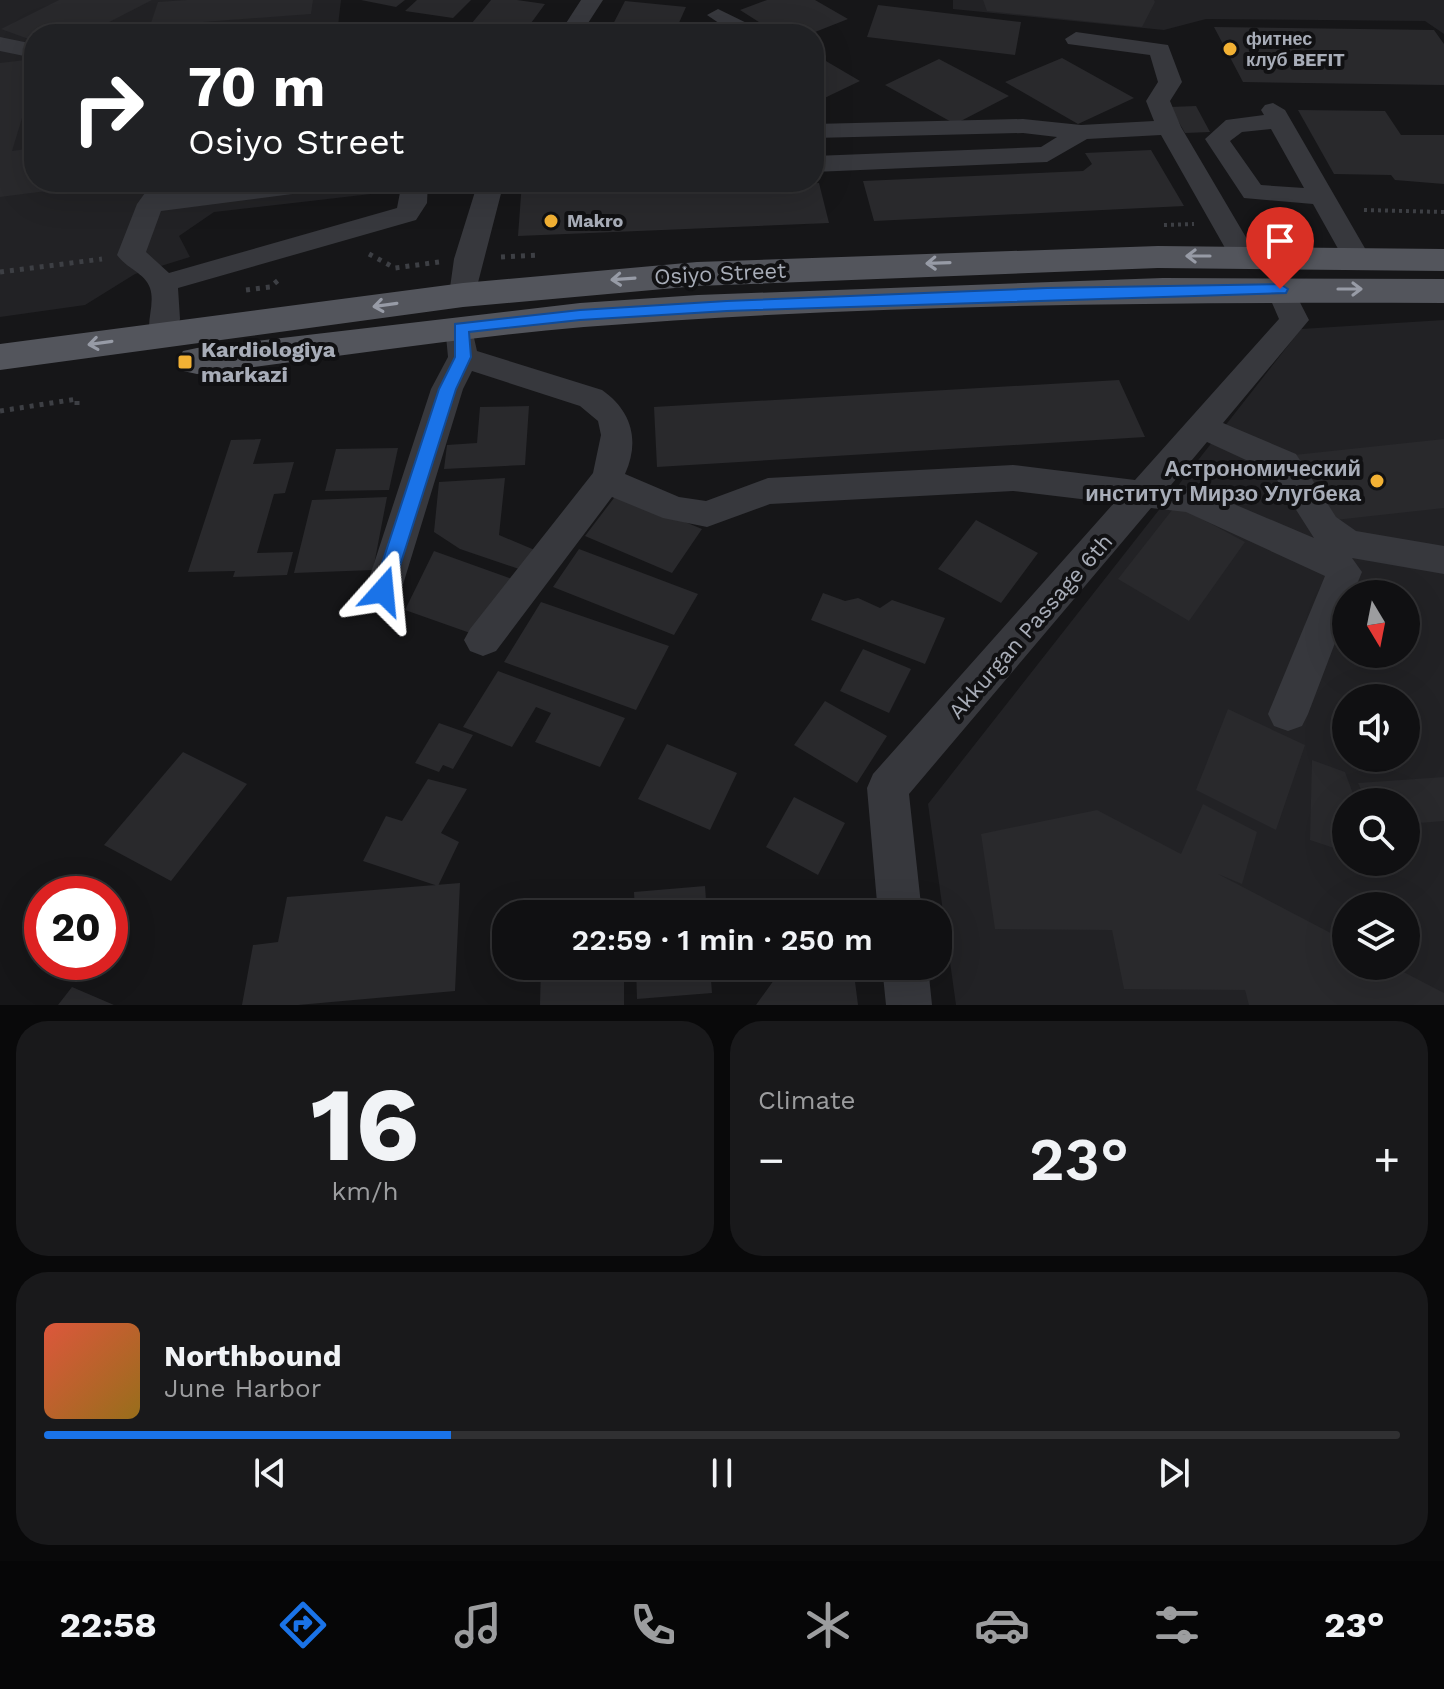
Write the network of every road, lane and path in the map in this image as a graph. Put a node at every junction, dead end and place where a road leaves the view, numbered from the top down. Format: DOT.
graph roads {
  1 [pos="592,0"];
  2 [pos="576,24"];
  3 [pos="1076,39"];
  4 [pos="0,44"];
  5 [pos="24,49"];
  6 [pos="1169,127"];
  7 [pos="824,131"];
  8 [pos="1081,132"];
  9 [pos="824,164"];
  10 [pos="415,192"];
  11 [pos="488,192"];
  12 [pos="158,193"];
  13 [pos="1322,197"];
  14 [pos="131,255"];
  15 [pos="1243,256"];
  16 [pos="1356,257"];
  17 [pos="1444,260"];
  18 [pos="0,272"];
  19 [pos="165,283"];
  20 [pos="1280,289"];
  21 [pos="1444,291"];
  22 [pos="462,326"];
  23 [pos="160,350"];
  24 [pos="0,357"];
  25 [pos="0,387"];
  26 [pos="77,409"];
  27 [pos="0,411"];
  28 [pos="1200,426"];
  29 [pos="606,480"];
  30 [pos="1143,496"];
  31 [pos="1444,560"];
  32 [pos="383,591"];
  33 [pos="483,640"];
  34 [pos="1288,714"];
  35 [pos="899,900"];
  36 [pos="906,980"];
  37 [pos="909,1005"];
  1 -- 2 [label="street"];
  3 -- 6 [label="street"];
  4 -- 5 [label="street"];
  6 -- 8 [label="street"];
  6 -- 15 [label="street"];
  7 -- 8 [label="street"];
  8 -- 9 [label="street"];
  10 -- 19 [label="street"];
  11 -- 22 [label="street"];
  12 -- 14 [label="street"];
  13 -- 13 [label="street"];
  13 -- 16 [label="street"];
  14 -- 18 [label="path"];
  14 -- 19 [label="street"];
  15 -- 16 [label="main road, Osiyo Street"];
  15 -- 22 [label="main road, Osiyo Street, one-way"];
  16 -- 17 [label="main road, Osiyo Street"];
  19 -- 23 [label="street"];
  20 -- 21 [label="main road, Osiyo Street, one-way"];
  20 -- 22 [label="main road, Osiyo Street"];
  20 -- 28 [label="street, Akkurgan Passage 6th"];
  22 -- 23 [label="main road, Osiyo Street"];
  22 -- 29 [label="street"];
  22 -- 32 [label="street"];
  23 -- 24 [label="main road, Osiyo Street, one-way"];
  23 -- 25 [label="main road, Osiyo Street"];
  26 -- 27 [label="path"];
  28 -- 30 [label="street, Akkurgan Passage 6th"];
  28 -- 31 [label="street"];
  29 -- 30 [label="street"];
  29 -- 33 [label="street"];
  30 -- 34 [label="street"];
  30 -- 35 [label="street, Akkurgan Passage 6th"];
  36 -- 37 [label="street"];
}
